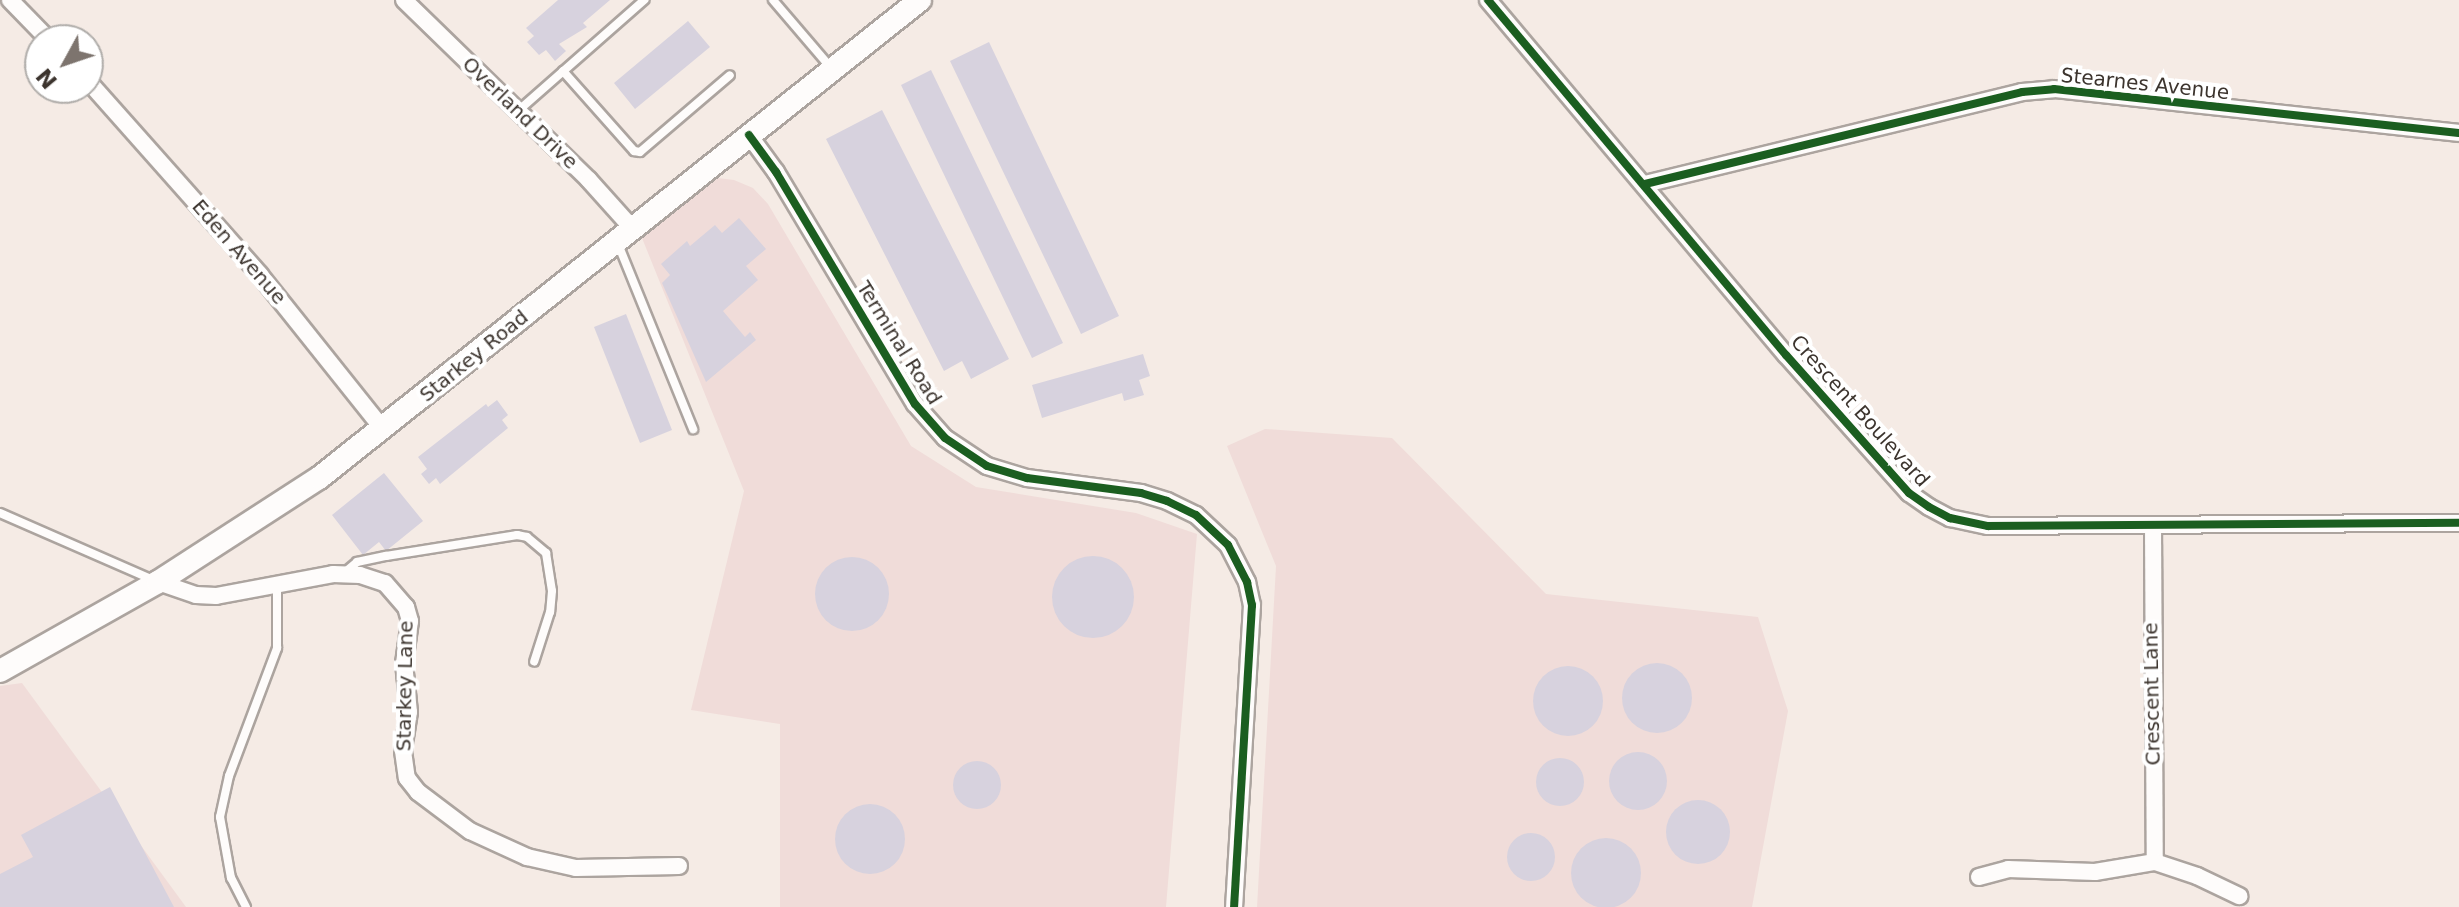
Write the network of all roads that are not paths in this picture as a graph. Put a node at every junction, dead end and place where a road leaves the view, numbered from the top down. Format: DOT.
graph roads {
  1 [pos="10,0"];
  2 [pos="644,0"];
  3 [pos="773,0"];
  4 [pos="920,0"];
  5 [pos="1488,0"];
  6 [pos="408,1"];
  7 [pos="33,24"];
  8 [pos="832,69"];
  9 [pos="563,71"];
  10 [pos="730,75"];
  11 [pos="104,99"];
  12 [pos="518,111"];
  13 [pos="2459,133"];
  14 [pos="749,135"];
  15 [pos="1645,184"];
  16 [pos="625,235"];
  17 [pos="383,429"];
  18 [pos="693,429"];
  19 [pos="0,513"];
  20 [pos="2459,523"];
  21 [pos="2153,526"];
  22 [pos="344,574"];
  23 [pos="158,582"];
  24 [pos="277,585"];
  25 [pos="534,662"];
  26 [pos="0,671"];
  27 [pos="2155,862"];
  28 [pos="679,866"];
  29 [pos="1979,877"];
  30 [pos="2239,896"];
  31 [pos="246,907"];
  32 [pos="1234,907"];
  1 -- 7 [label="street"];
  2 -- 9 [label="lane"];
  3 -- 8 [label="lane"];
  4 -- 8 [label="main road, Starkey Road"];
  5 -- 15 [label="street, Crescent Boulevard"];
  6 -- 12 [label="street, Overland Drive"];
  8 -- 14 [label="main road, Starkey Road"];
  9 -- 10 [label="lane"];
  9 -- 12 [label="lane"];
  11 -- 17 [label="street, Eden Avenue"];
  12 -- 16 [label="street, Overland Drive"];
  13 -- 15 [label="street, Stearnes Avenue"];
  14 -- 16 [label="main road, Starkey Road"];
  14 -- 32 [label="street, Terminal Road"];
  15 -- 21 [label="street, Crescent Boulevard"];
  16 -- 17 [label="main road, Starkey Road"];
  16 -- 18 [label="lane"];
  17 -- 23 [label="main road, Starkey Road"];
  19 -- 23 [label="lane"];
  20 -- 21 [label="street, Crescent Boulevard"];
  21 -- 27 [label="street, Crescent Lane"];
  22 -- 24 [label="street, Starkey Lane"];
  22 -- 25 [label="lane"];
  22 -- 28 [label="street, Starkey Lane"];
  23 -- 24 [label="street, Starkey Lane"];
  23 -- 26 [label="main road, Starkey Road"];
  24 -- 31 [label="lane"];
  27 -- 29 [label="street"];
  27 -- 30 [label="street"];
}
